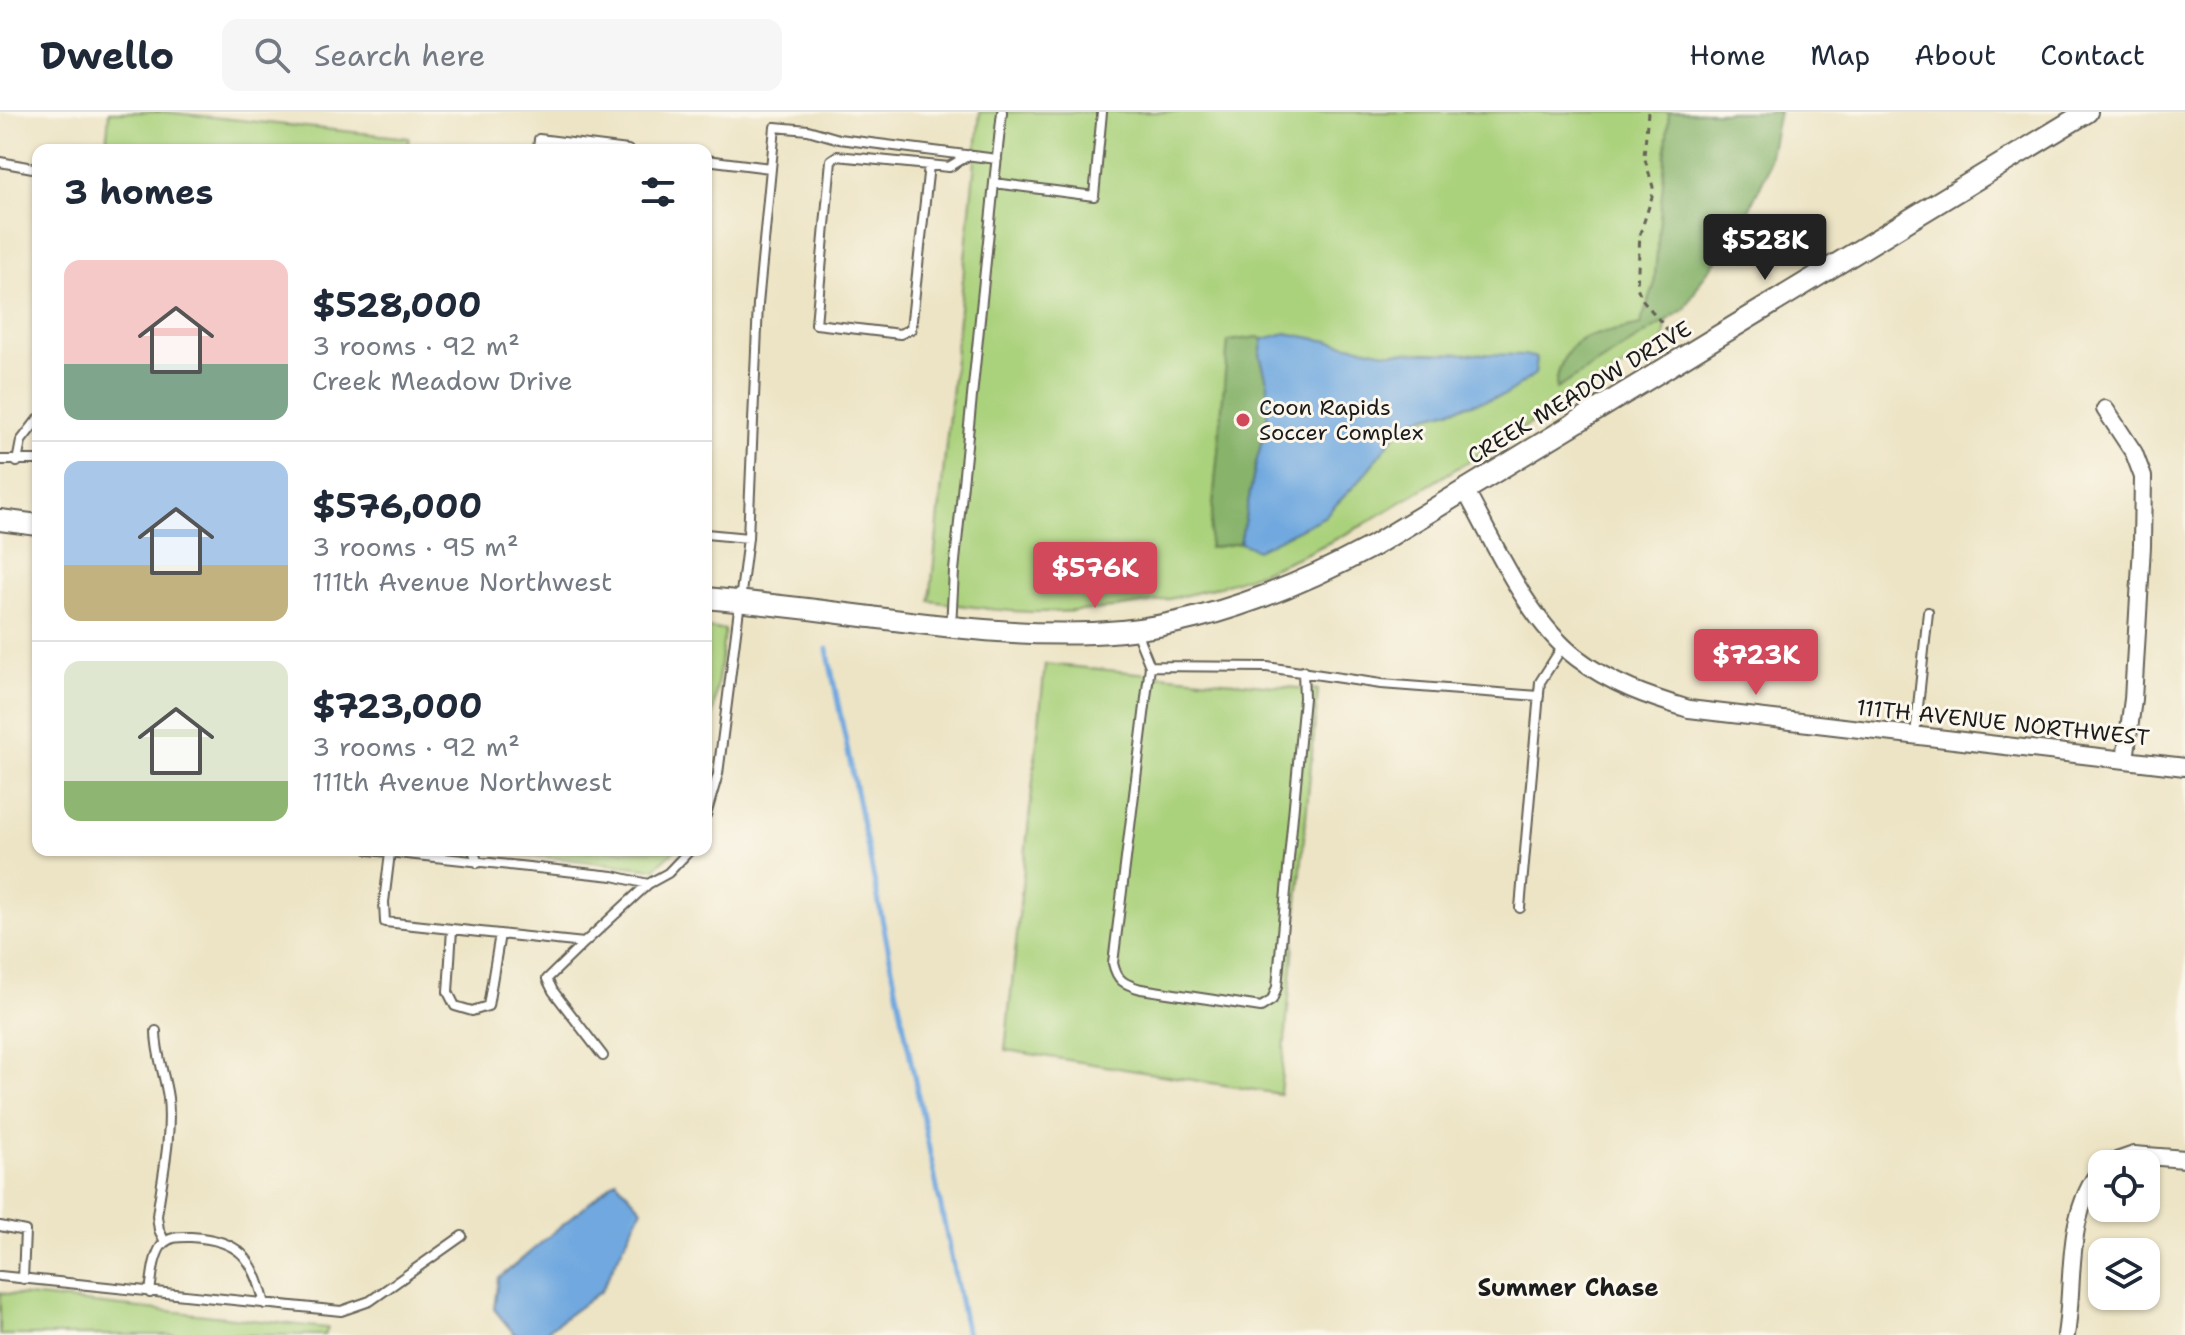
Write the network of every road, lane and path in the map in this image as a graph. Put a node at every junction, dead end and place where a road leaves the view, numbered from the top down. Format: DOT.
graph roads {
  1 [pos="1002,112"];
  2 [pos="1102,112"];
  3 [pos="1648,112"];
  4 [pos="2087,112"];
  5 [pos="539,144"];
  6 [pos="579,144"];
  7 [pos="970,154"];
  8 [pos="997,159"];
  9 [pos="712,161"];
  10 [pos="0,162"];
  11 [pos="929,165"];
  12 [pos="32,168"];
  13 [pos="770,168"];
  14 [pos="994,183"];
  15 [pos="1669,332"];
  16 [pos="2105,409"];
  17 [pos="32,427"];
  18 [pos="0,460"];
  19 [pos="32,461"];
  20 [pos="17,462"];
  21 [pos="1465,490"];
  22 [pos="0,520"];
  23 [pos="32,524"];
  24 [pos="712,535"];
  25 [pos="748,538"];
  26 [pos="712,599"];
  27 [pos="738,601"];
  28 [pos="1928,612"];
  29 [pos="951,627"];
  30 [pos="1135,629"];
  31 [pos="1564,646"];
  32 [pos="1150,666"];
  33 [pos="1303,671"];
  34 [pos="1539,696"];
  35 [pos="1915,736"];
  36 [pos="2125,760"];
  37 [pos="2185,767"];
  38 [pos="712,794"];
  39 [pos="390,856"];
  40 [pos="416,856"];
  41 [pos="475,856"];
  42 [pos="684,856"];
  43 [pos="478,863"];
  44 [pos="648,884"];
  45 [pos="1520,908"];
  46 [pos="452,929"];
  47 [pos="500,934"];
  48 [pos="584,943"];
  49 [pos="156,1031"];
  50 [pos="603,1056"];
  51 [pos="2160,1157"];
  52 [pos="2185,1159"];
  53 [pos="2088,1192"];
  54 [pos="0,1226"];
  55 [pos="462,1236"];
  56 [pos="165,1242"];
  57 [pos="0,1276"];
  58 [pos="23,1279"];
  59 [pos="150,1293"];
  60 [pos="265,1304"];
  61 [pos="2066,1335"];
  1 -- 8 [label="lane"];
  2 -- 14 [label="lane"];
  3 -- 15 [label="path"];
  4 -- 21 [label="street, CREEK MEADOW DRIVE"];
  5 -- 6 [label="lane"];
  7 -- 8 [label="lane"];
  7 -- 11 [label="lane"];
  7 -- 13 [label="lane"];
  8 -- 14 [label="lane"];
  9 -- 13 [label="lane"];
  10 -- 12 [label="lane"];
  11 -- 11 [label="lane"];
  13 -- 25 [label="lane"];
  14 -- 29 [label="lane"];
  16 -- 36 [label="street"];
  17 -- 20 [label="lane"];
  18 -- 20 [label="lane"];
  19 -- 20 [label="lane"];
  21 -- 30 [label="street"];
  21 -- 31 [label="street, 111TH AVENUE NORTHWEST"];
  22 -- 23 [label="street"];
  24 -- 25 [label="lane"];
  25 -- 27 [label="lane"];
  26 -- 27 [label="street"];
  27 -- 29 [label="street"];
  27 -- 38 [label="lane"];
  28 -- 35 [label="lane"];
  29 -- 30 [label="street"];
  30 -- 32 [label="lane"];
  31 -- 34 [label="lane"];
  31 -- 35 [label="street, 111TH AVENUE NORTHWEST"];
  32 -- 33 [label="lane"];
  32 -- 33 [label="lane"];
  33 -- 34 [label="lane"];
  34 -- 45 [label="lane"];
  35 -- 36 [label="street, 111TH AVENUE NORTHWEST"];
  36 -- 37 [label="street, 111TH AVENUE NORTHWEST"];
  39 -- 46 [label="lane"];
  40 -- 43 [label="lane"];
  41 -- 43 [label="lane"];
  42 -- 44 [label="lane"];
  43 -- 44 [label="lane"];
  44 -- 48 [label="lane"];
  46 -- 47 [label="lane"];
  46 -- 47 [label="lane"];
  47 -- 48 [label="lane"];
  48 -- 50 [label="lane"];
  49 -- 56 [label="lane"];
  51 -- 52 [label="street"];
  53 -- 61 [label="street"];
  54 -- 58 [label="lane"];
  55 -- 60 [label="lane"];
  56 -- 59 [label="lane"];
  56 -- 60 [label="lane"];
  57 -- 58 [label="lane"];
  58 -- 59 [label="lane"];
  59 -- 60 [label="lane"];
}
